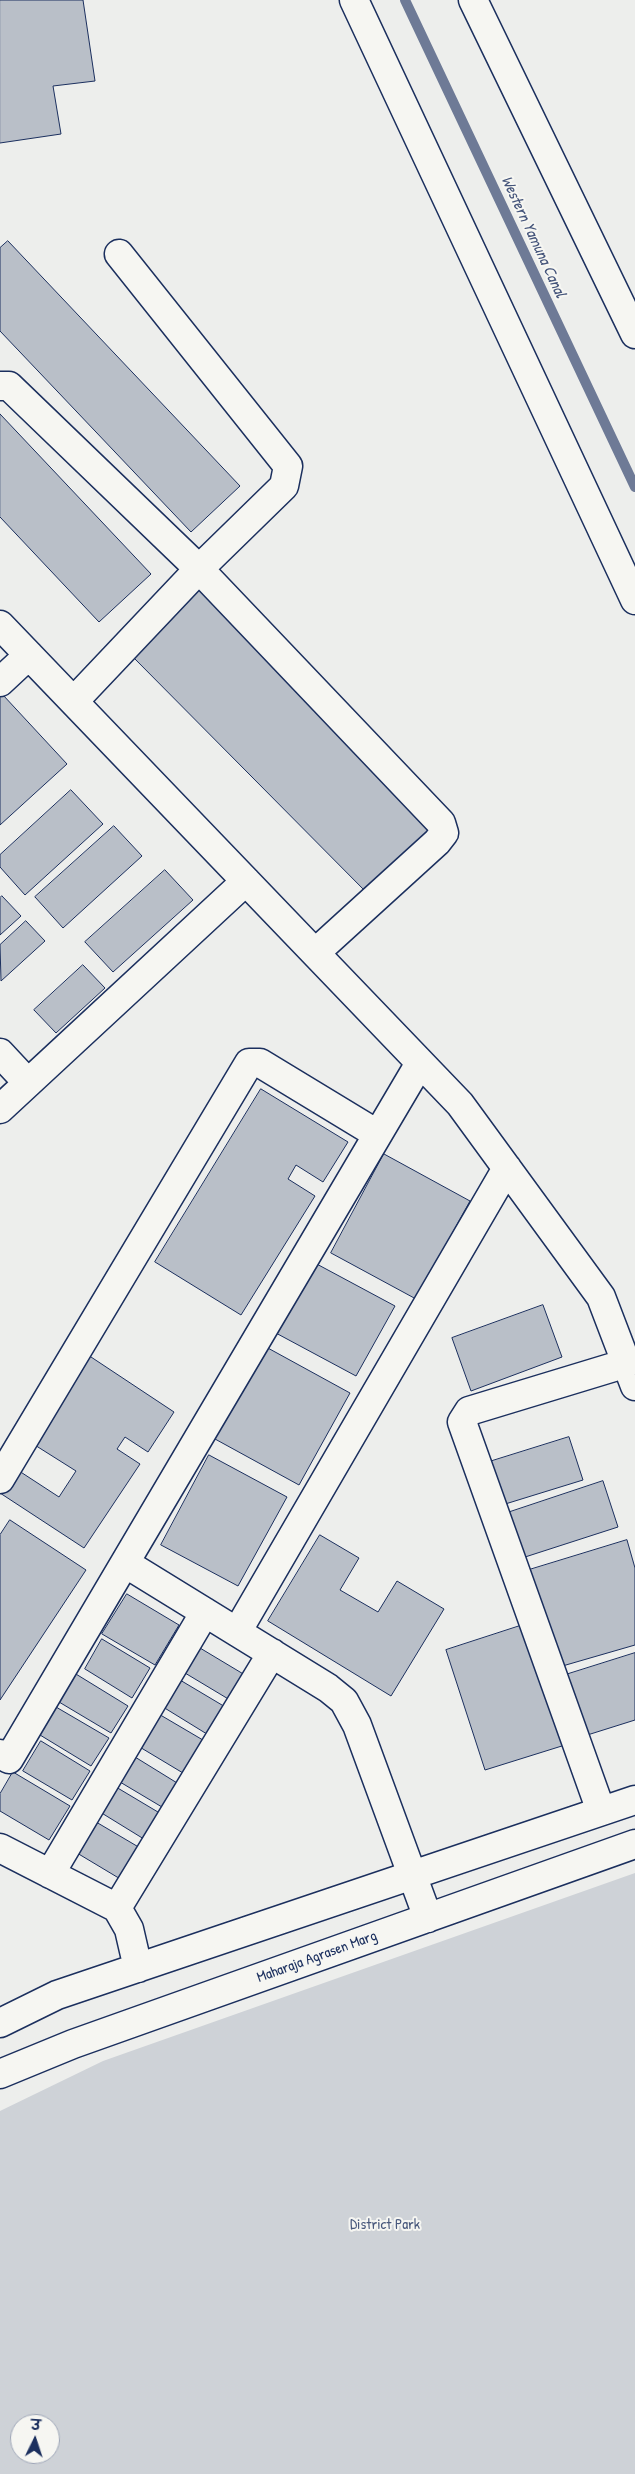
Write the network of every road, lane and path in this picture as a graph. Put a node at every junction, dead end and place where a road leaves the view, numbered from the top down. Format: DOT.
graph roads {
  1 [pos="354,0"];
  2 [pos="473,0"];
  3 [pos="119,254"];
  4 [pos="635,334"];
  5 [pos="0,386"];
  6 [pos="199,569"];
  7 [pos="635,600"];
  8 [pos="0,624"];
  9 [pos="29,655"];
  10 [pos="0,682"];
  11 [pos="74,701"];
  12 [pos="246,881"];
  13 [pos="315,953"];
  14 [pos="0,1054"];
  15 [pos="420,1063"];
  16 [pos="28,1083"];
  17 [pos="0,1109"];
  18 [pos="377,1134"];
  19 [pos="506,1168"];
  20 [pos="631,1375"];
  21 [pos="0,1479"];
  22 [pos="125,1563"];
  23 [pos="205,1612"];
  24 [pos="237,1632"];
  25 [pos="272,1653"];
  26 [pos="3,1763"];
  27 [pos="635,1800"];
  28 [pos="601,1811"];
  29 [pos="635,1844"];
  30 [pos="0,1848"];
  31 [pos="50,1874"];
  32 [pos="413,1875"];
  33 [pos="117,1908"];
  34 [pos="428,1918"];
  35 [pos="138,1968"];
  36 [pos="0,2024"];
  37 [pos="0,2074"];
  1 -- 7 [label="street"];
  2 -- 4 [label="street"];
  3 -- 6 [label="street"];
  5 -- 6 [label="street"];
  6 -- 11 [label="street"];
  6 -- 13 [label="street"];
  8 -- 9 [label="street"];
  9 -- 10 [label="street"];
  9 -- 11 [label="street"];
  11 -- 12 [label="street"];
  12 -- 13 [label="street"];
  12 -- 16 [label="street"];
  13 -- 15 [label="street"];
  14 -- 16 [label="street"];
  15 -- 18 [label="street"];
  15 -- 19 [label="street"];
  16 -- 17 [label="street"];
  18 -- 21 [label="street"];
  18 -- 22 [label="street"];
  19 -- 20 [label="street"];
  19 -- 24 [label="street"];
  20 -- 28 [label="street"];
  22 -- 23 [label="street"];
  22 -- 26 [label="street"];
  23 -- 24 [label="street"];
  23 -- 31 [label="street"];
  24 -- 25 [label="street"];
  25 -- 32 [label="street"];
  25 -- 33 [label="street"];
  27 -- 28 [label="street"];
  28 -- 32 [label="street"];
  29 -- 34 [label="street, Maharaja Agrasen Marg"];
  30 -- 31 [label="street"];
  31 -- 33 [label="street"];
  32 -- 34 [label="street"];
  32 -- 35 [label="street"];
  33 -- 35 [label="street"];
  34 -- 37 [label="street, Maharaja Agrasen Marg"];
  35 -- 36 [label="street"];
}
